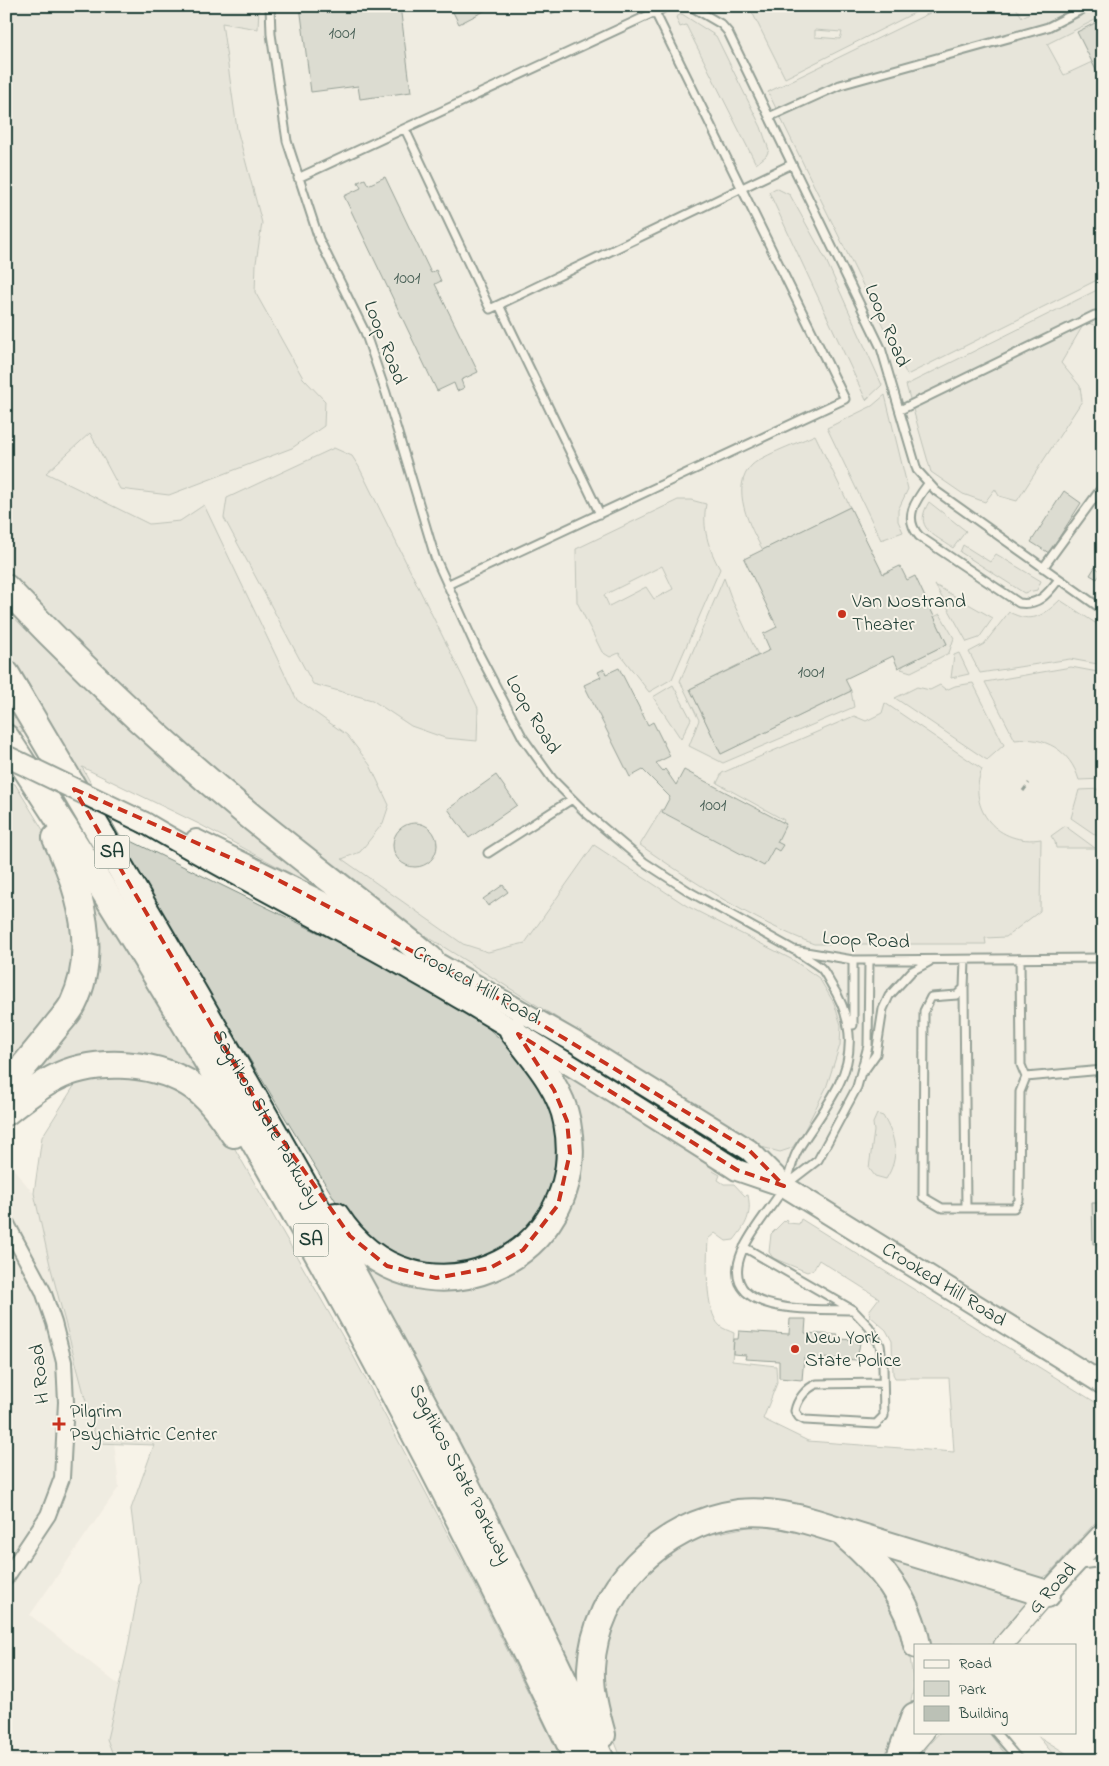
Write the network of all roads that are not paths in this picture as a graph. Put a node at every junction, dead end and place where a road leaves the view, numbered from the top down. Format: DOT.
graph roads {
  1 [pos="270,6"];
  2 [pos="676,6"];
  3 [pos="690,6"];
  4 [pos="1089,6"];
  5 [pos="656,12"];
  6 [pos="769,117"];
  7 [pos="405,129"];
  8 [pos="792,164"];
  9 [pos="298,178"];
  10 [pos="741,188"];
  11 [pos="499,305"];
  12 [pos="1103,316"];
  13 [pos="900,410"];
  14 [pos="928,484"];
  15 [pos="1103,486"];
  16 [pos="600,514"];
  17 [pos="1044,568"];
  18 [pos="1060,579"];
  19 [pos="447,585"];
  20 [pos="6,588"];
  21 [pos="1103,610"];
  22 [pos="6,674"];
  23 [pos="7,745"];
  24 [pos="572,799"];
  25 [pos="144,823"];
  26 [pos="488,853"];
  27 [pos="794,950"];
  28 [pos="1103,958"];
  29 [pos="430,959"];
  30 [pos="853,960"];
  31 [pos="869,960"];
  32 [pos="965,960"];
  33 [pos="1020,960"];
  34 [pos="932,961"];
  35 [pos="964,988"];
  36 [pos="513,1031"];
  37 [pos="851,1041"];
  38 [pos="1103,1070"];
  39 [pos="861,1076"];
  40 [pos="1026,1077"];
  41 [pos="6,1087"];
  42 [pos="262,1111"];
  43 [pos="6,1112"];
  44 [pos="784,1186"];
  45 [pos="966,1208"];
  46 [pos="6,1222"];
  47 [pos="744,1247"];
  48 [pos="346,1303"];
  49 [pos="852,1310"];
  50 [pos="883,1383"];
  51 [pos="1103,1384"];
  52 [pos="838,1530"];
  53 [pos="1103,1533"];
  54 [pos="1103,1562"];
  55 [pos="1073,1566"];
  56 [pos="6,1578"];
  57 [pos="1047,1594"];
  58 [pos="917,1644"];
  59 [pos="1004,1644"];
  60 [pos="914,1719"];
  61 [pos="923,1734"];
  62 [pos="997,1734"];
  63 [pos="578,1760"];
  64 [pos="601,1760"];
  65 [pos="608,1760"];
  66 [pos="900,1760"];
  67 [pos="1018,1760"];
  1 -- 9 [label="lane, Loop Road"];
  2 -- 5 [label="lane"];
  3 -- 6 [label="lane, Loop Road"];
  4 -- 6 [label="lane"];
  5 -- 7 [label="lane"];
  5 -- 10 [label="lane"];
  6 -- 8 [label="lane, Loop Road"];
  7 -- 9 [label="lane"];
  7 -- 11 [label="lane"];
  8 -- 10 [label="lane"];
  8 -- 13 [label="lane, Loop Road"];
  9 -- 19 [label="lane, Loop Road"];
  10 -- 11 [label="lane"];
  10 -- 16 [label="lane"];
  11 -- 16 [label="lane"];
  12 -- 13 [label="lane"];
  13 -- 14 [label="lane, Loop Road"];
  14 -- 17 [label="lane, Loop Road"];
  14 -- 18 [label="lane"];
  15 -- 17 [label="lane"];
  16 -- 19 [label="lane"];
  17 -- 18 [label="lane, Loop Road"];
  18 -- 21 [label="lane, Loop Road"];
  19 -- 24 [label="lane, Loop Road"];
  20 -- 29 [label="highway"];
  22 -- 42 [label="highway, Sagtikos State Parkway / SA"];
  23 -- 25 [label="main road, Crooked Hill Road, bridge"];
  23 -- 41 [label="highway"];
  23 -- 48 [label="highway, Sagtikos State Parkway / SA"];
  24 -- 26 [label="lane"];
  24 -- 27 [label="lane, Loop Road"];
  25 -- 29 [label="main road, Crooked Hill Road"];
  25 -- 36 [label="main road, Crooked Hill Road"];
  27 -- 30 [label="lane, Loop Road"];
  27 -- 37 [label="lane"];
  28 -- 33 [label="lane, Loop Road"];
  29 -- 44 [label="main road, Crooked Hill Road"];
  30 -- 31 [label="lane, Loop Road"];
  30 -- 37 [label="lane"];
  31 -- 34 [label="lane, Loop Road"];
  31 -- 39 [label="lane"];
  32 -- 33 [label="lane, Loop Road"];
  32 -- 34 [label="lane, Loop Road"];
  32 -- 35 [label="lane"];
  33 -- 40 [label="lane"];
  34 -- 39 [label="lane"];
  35 -- 45 [label="lane"];
  35 -- 45 [label="lane"];
  36 -- 42 [label="highway"];
  36 -- 44 [label="main road, Crooked Hill Road"];
  37 -- 44 [label="lane"];
  38 -- 40 [label="lane"];
  39 -- 44 [label="lane"];
  40 -- 45 [label="lane"];
  42 -- 64 [label="highway, Sagtikos State Parkway / SA"];
  43 -- 48 [label="highway"];
  44 -- 47 [label="lane"];
  44 -- 51 [label="main road, Crooked Hill Road"];
  46 -- 56 [label="street, H Road"];
  47 -- 49 [label="lane"];
  47 -- 49 [label="lane"];
  48 -- 63 [label="highway, Sagtikos State Parkway / SA"];
  49 -- 50 [label="lane"];
  50 -- 50 [label="lane"];
  52 -- 57 [label="highway"];
  52 -- 58 [label="highway"];
  52 -- 65 [label="highway"];
  53 -- 55 [label="main road, G Road"];
  54 -- 55 [label="lane"];
  55 -- 57 [label="main road, G Road"];
  57 -- 59 [label="street, G Road"];
  60 -- 66 [label="highway"];
  61 -- 66 [label="street"];
  62 -- 67 [label="lane"];
}
